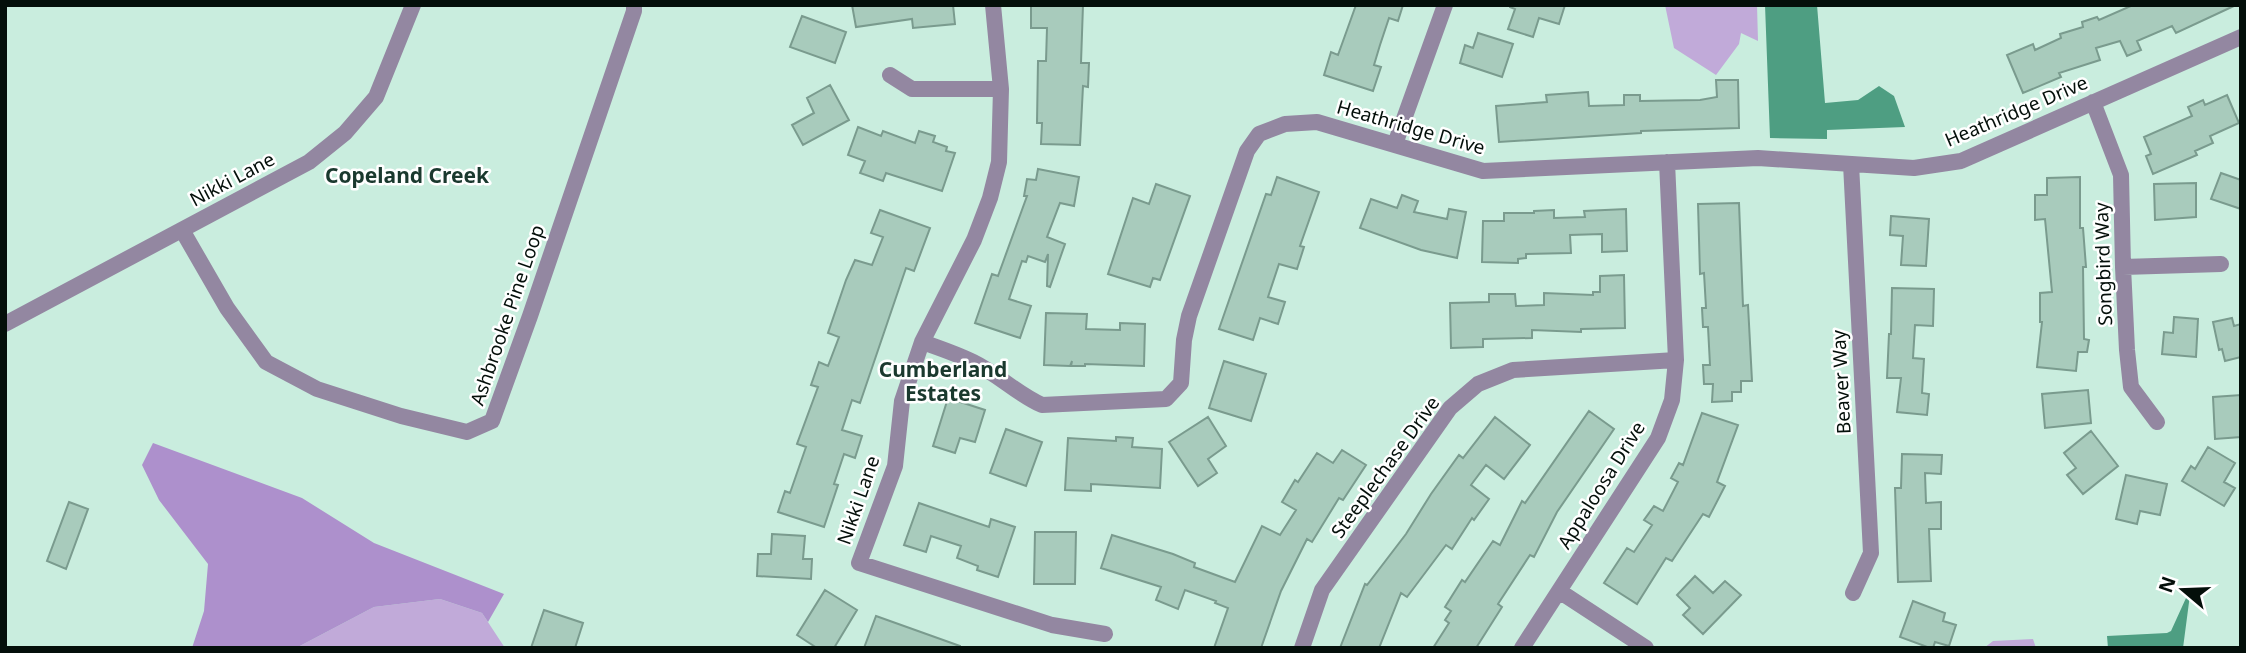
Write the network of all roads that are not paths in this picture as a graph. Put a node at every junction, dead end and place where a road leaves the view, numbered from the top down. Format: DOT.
graph roads {
  1 [pos="413,5"];
  2 [pos="634,5"];
  3 [pos="993,5"];
  4 [pos="1445,5"];
  5 [pos="2241,37"];
  6 [pos="890,75"];
  7 [pos="1001,89"];
  8 [pos="2093,102"];
  9 [pos="1395,144"];
  10 [pos="1667,162"];
  11 [pos="1851,164"];
  12 [pos="182,230"];
  13 [pos="2221,264"];
  14 [pos="2123,267"];
  15 [pos="5,324"];
  16 [pos="922,342"];
  17 [pos="1676,360"];
  18 [pos="2157,422"];
  19 [pos="1559,591"];
  20 [pos="1853,593"];
  21 [pos="1105,634"];
  22 [pos="1302,648"];
  23 [pos="1522,648"];
  24 [pos="1646,648"];
  1 -- 12 [label="street, Nikki Lane"];
  2 -- 12 [label="street, Ashbrooke Pine Loop"];
  3 -- 7 [label="street, Nikki Lane"];
  4 -- 9 [label="street"];
  5 -- 8 [label="street, Heathridge Drive"];
  6 -- 7 [label="street"];
  7 -- 16 [label="street, Nikki Lane"];
  8 -- 11 [label="street, Heathridge Drive"];
  8 -- 14 [label="street, Songbird Way"];
  9 -- 10 [label="street, Heathridge Drive"];
  9 -- 16 [label="street, Heathridge Drive"];
  10 -- 11 [label="street, Heathridge Drive"];
  10 -- 17 [label="street, Appaloosa Drive"];
  11 -- 20 [label="street, Beaver Way"];
  12 -- 15 [label="street, Nikki Lane"];
  13 -- 14 [label="street"];
  14 -- 18 [label="street, Songbird Way"];
  16 -- 21 [label="street, Nikki Lane"];
  17 -- 19 [label="street, Appaloosa Drive"];
  17 -- 22 [label="street, Steeplechase Drive"];
  19 -- 23 [label="street, Appaloosa Drive"];
  19 -- 24 [label="street"];
}
